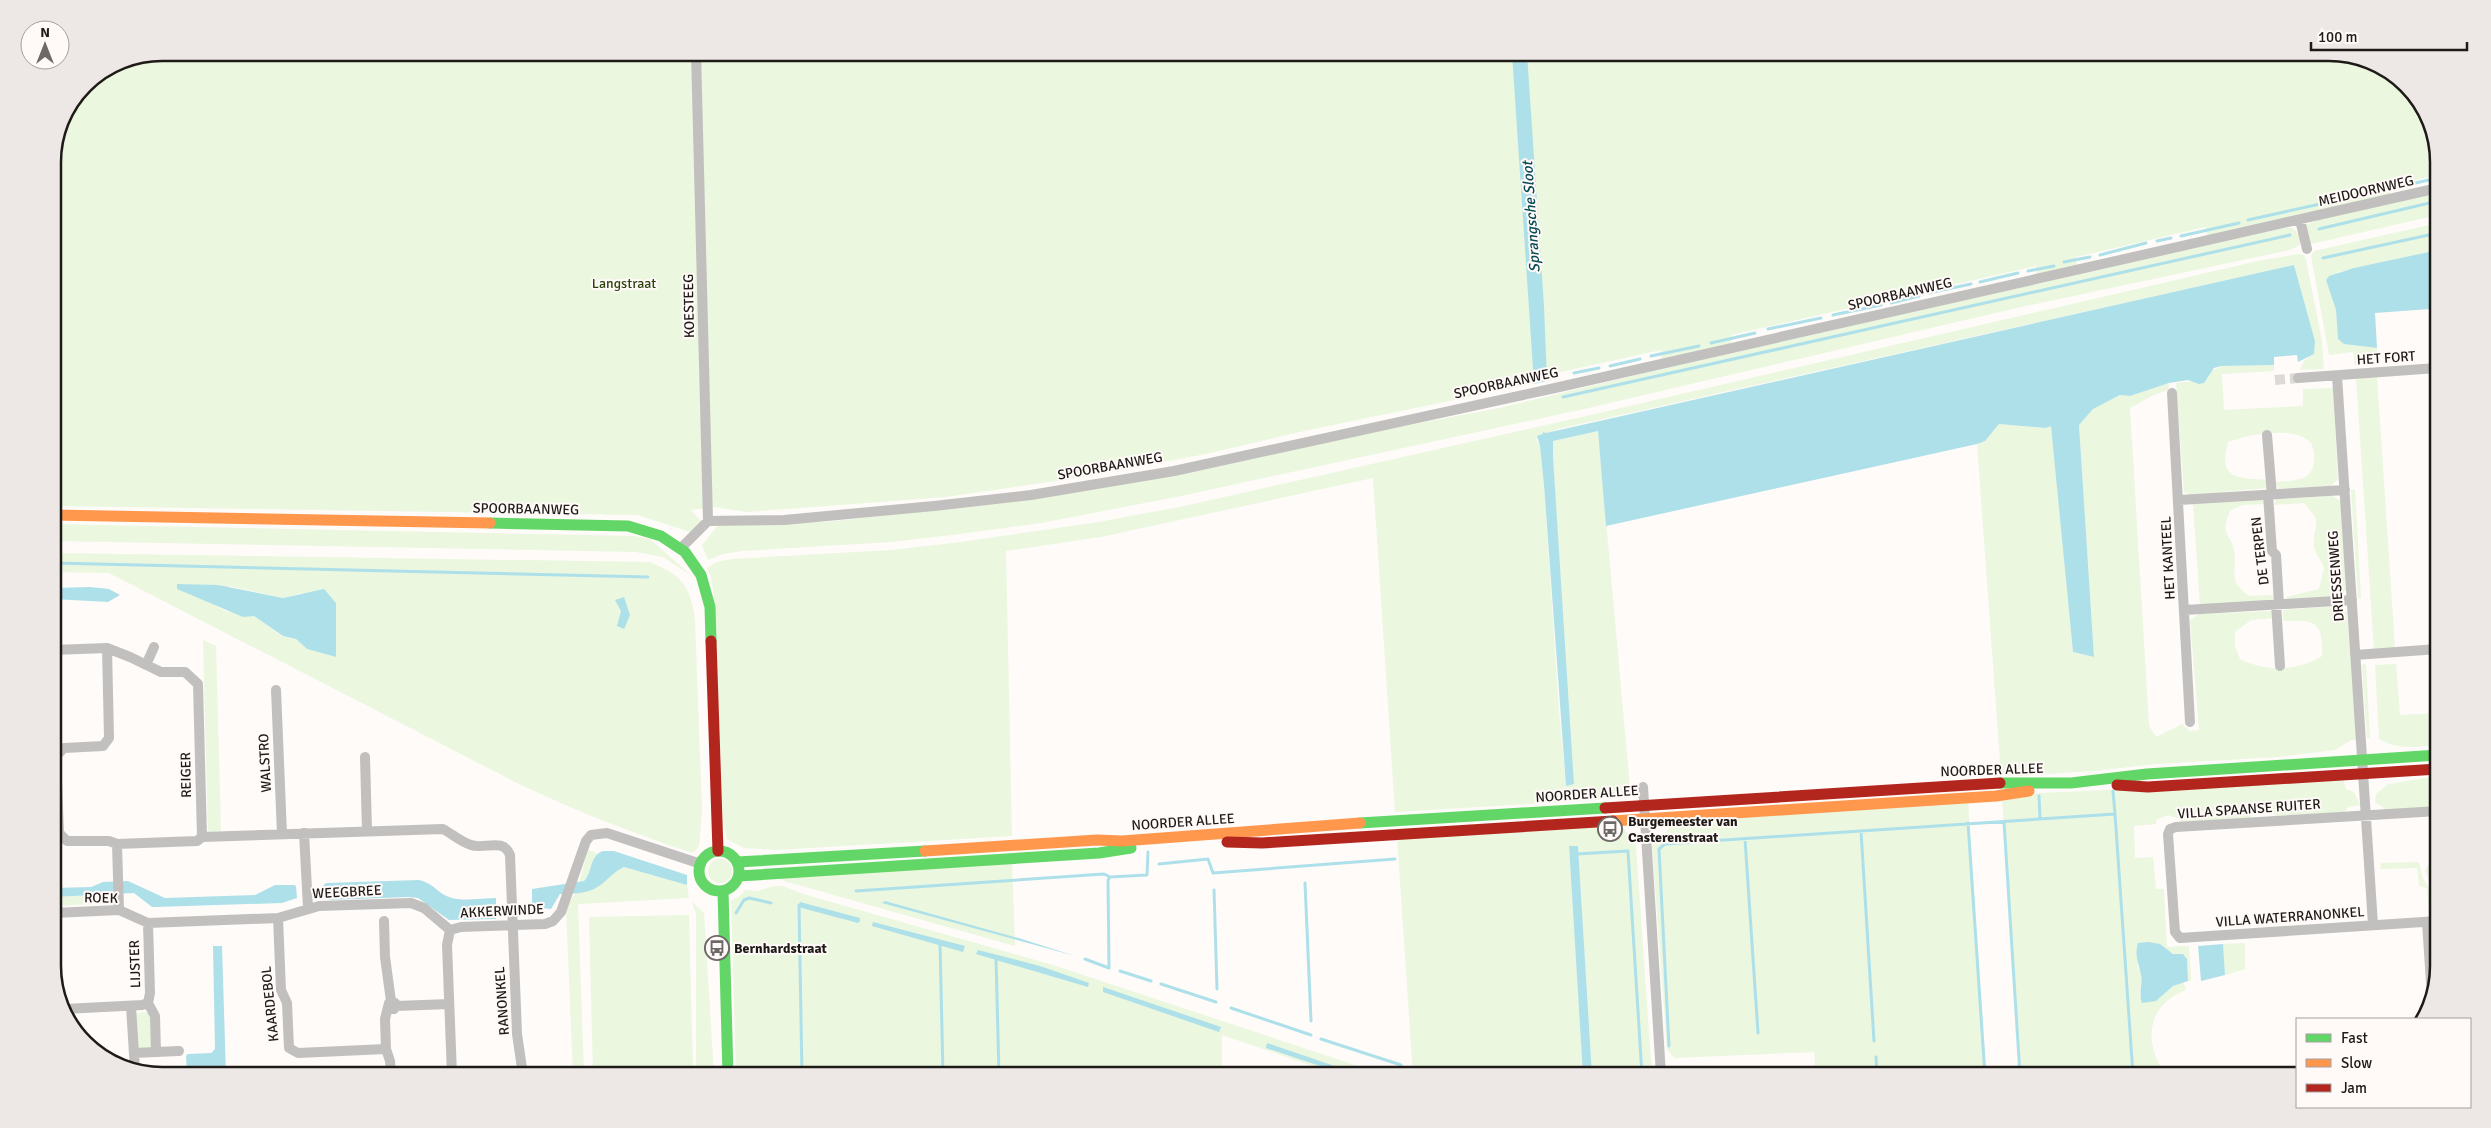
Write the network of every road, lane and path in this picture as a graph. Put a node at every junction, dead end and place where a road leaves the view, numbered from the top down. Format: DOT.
graph roads {
  1 [pos="696,61"];
  2 [pos="2430,190"];
  3 [pos="2300,220"];
  4 [pos="2307,248"];
  5 [pos="2430,369"];
  6 [pos="2337,376"];
  7 [pos="2298,378"];
  8 [pos="2172,393"];
  9 [pos="2267,434"];
  10 [pos="2345,490"];
  11 [pos="2270,495"];
  12 [pos="2179,500"];
  13 [pos="61,515"];
  14 [pos="708,521"];
  15 [pos="681,548"];
  16 [pos="2352,600"];
  17 [pos="2277,604"];
  18 [pos="2184,610"];
  19 [pos="154,647"];
  20 [pos="106,648"];
  21 [pos="61,650"];
  22 [pos="2430,650"];
  23 [pos="2356,655"];
  24 [pos="146,665"];
  25 [pos="2280,666"];
  26 [pos="276,690"];
  27 [pos="2190,722"];
  28 [pos="61,751"];
  29 [pos="2430,756"];
  30 [pos="365,757"];
  31 [pos="2362,760"];
  32 [pos="2430,770"];
  33 [pos="2363,774"];
  34 [pos="1644,787"];
  35 [pos="1644,805"];
  36 [pos="2430,811"];
  37 [pos="2366,815"];
  38 [pos="1645,819"];
  39 [pos="1355,824"];
  40 [pos="367,831"];
  41 [pos="282,834"];
  42 [pos="304,834"];
  43 [pos="61,835"];
  44 [pos="202,837"];
  45 [pos="1356,837"];
  46 [pos="117,844"];
  47 [pos="718,851"];
  48 [pos="737,862"];
  49 [pos="700,864"];
  50 [pos="739,876"];
  51 [pos="723,891"];
  52 [pos="308,908"];
  53 [pos="120,910"];
  54 [pos="61,913"];
  55 [pos="278,918"];
  56 [pos="384,920"];
  57 [pos="2427,922"];
  58 [pos="2430,922"];
  59 [pos="148,923"];
  60 [pos="512,925"];
  61 [pos="2373,925"];
  62 [pos="450,930"];
  63 [pos="2177,935"];
  64 [pos="2430,967"];
  65 [pos="148,1003"];
  66 [pos="449,1004"];
  67 [pos="392,1005"];
  68 [pos="131,1006"];
  69 [pos="71,1009"];
  70 [pos="386,1050"];
  71 [pos="179,1051"];
  72 [pos="156,1052"];
  73 [pos="134,1053"];
  74 [pos="135,1063"];
  75 [pos="390,1067"];
  76 [pos="452,1067"];
  77 [pos="522,1067"];
  78 [pos="728,1067"];
  79 [pos="1660,1067"];
  1 -- 14 [label="street, KOESTEEG"];
  2 -- 3 [label="street, MEIDOORNWEG"];
  3 -- 4 [label="street"];
  3 -- 14 [label="street, SPOORBAANWEG"];
  5 -- 6 [label="street, HET FORT"];
  6 -- 7 [label="street, HET FORT"];
  6 -- 10 [label="street, DRIESSENWEG"];
  8 -- 12 [label="street, HET KANTEEL"];
  9 -- 11 [label="street, DE TERPEN"];
  10 -- 11 [label="street, DE TERPEN"];
  10 -- 16 [label="street, DRIESSENWEG"];
  11 -- 12 [label="street, DE TERPEN"];
  11 -- 17 [label="street, DE TERPEN"];
  12 -- 18 [label="street, HET KANTEEL"];
  13 -- 15 [label="street, SPOORBAANWEG"];
  14 -- 15 [label="street"];
  15 -- 47 [label="street, SPOORBAANWEG"];
  16 -- 17 [label="street, DE TERPEN"];
  16 -- 23 [label="street, DRIESSENWEG"];
  17 -- 18 [label="street, DE TERPEN"];
  17 -- 25 [label="street, DE TERPEN"];
  18 -- 27 [label="street, HET KANTEEL"];
  19 -- 24 [label="street"];
  20 -- 21 [label="street, REIGER"];
  20 -- 24 [label="street, REIGER"];
  20 -- 28 [label="street"];
  22 -- 23 [label="street"];
  23 -- 31 [label="street, DRIESSENWEG"];
  24 -- 44 [label="street, REIGER"];
  26 -- 41 [label="street, WALSTRO"];
  29 -- 31 [label="street, NOORDER ALLEE"];
  30 -- 40 [label="street"];
  31 -- 33 [label="street, DRIESSENWEG"];
  31 -- 35 [label="street, NOORDER ALLEE"];
  32 -- 33 [label="street, NOORDER ALLEE"];
  33 -- 37 [label="street, VILLA WATERRANONKEL"];
  33 -- 38 [label="street, NOORDER ALLEE"];
  34 -- 35 [label="street"];
  35 -- 38 [label="street"];
  35 -- 39 [label="street, NOORDER ALLEE"];
  36 -- 37 [label="street, VILLA SPAANSE RUITER"];
  37 -- 61 [label="street, VILLA WATERRANONKEL"];
  37 -- 63 [label="street, VILLA SPAANSE RUITER"];
  38 -- 45 [label="street, NOORDER ALLEE"];
  38 -- 79 [label="street"];
  39 -- 45 [label="street"];
  39 -- 48 [label="street, NOORDER ALLEE"];
  40 -- 42 [label="street"];
  40 -- 60 [label="street"];
  41 -- 42 [label="street"];
  41 -- 44 [label="street"];
  42 -- 52 [label="street"];
  43 -- 46 [label="street"];
  44 -- 46 [label="street"];
  45 -- 50 [label="street, NOORDER ALLEE"];
  46 -- 53 [label="street"];
  47 -- 48 [label="street"];
  47 -- 49 [label="street"];
  48 -- 50 [label="street"];
  49 -- 51 [label="street"];
  49 -- 60 [label="street, AKKERWINDE"];
  50 -- 51 [label="street"];
  51 -- 78 [label="street"];
  52 -- 55 [label="street, WEEGBREE"];
  52 -- 62 [label="street, WEEGBREE"];
  53 -- 54 [label="street, ROEK"];
  53 -- 59 [label="street, ROEK"];
  55 -- 59 [label="street, WEEGBREE"];
  55 -- 70 [label="street, KAARDEBOL"];
  56 -- 67 [label="street"];
  57 -- 58 [label="street"];
  57 -- 61 [label="street"];
  57 -- 64 [label="street"];
  59 -- 65 [label="street, LIJSTER"];
  60 -- 62 [label="street, AKKERWINDE"];
  60 -- 77 [label="street, RANONKEL"];
  61 -- 63 [label="street, VILLA WATERRANONKEL"];
  62 -- 66 [label="street, AKKERWINDE"];
  65 -- 68 [label="street, LIJSTER"];
  65 -- 72 [label="street, LIJSTER"];
  66 -- 67 [label="street"];
  66 -- 76 [label="street, AKKERWINDE"];
  67 -- 70 [label="street"];
  68 -- 69 [label="street, LIJSTER"];
  68 -- 73 [label="street, LIJSTER"];
  70 -- 75 [label="street"];
  71 -- 72 [label="street"];
  72 -- 73 [label="street"];
  73 -- 74 [label="street, LIJSTER"];
}
